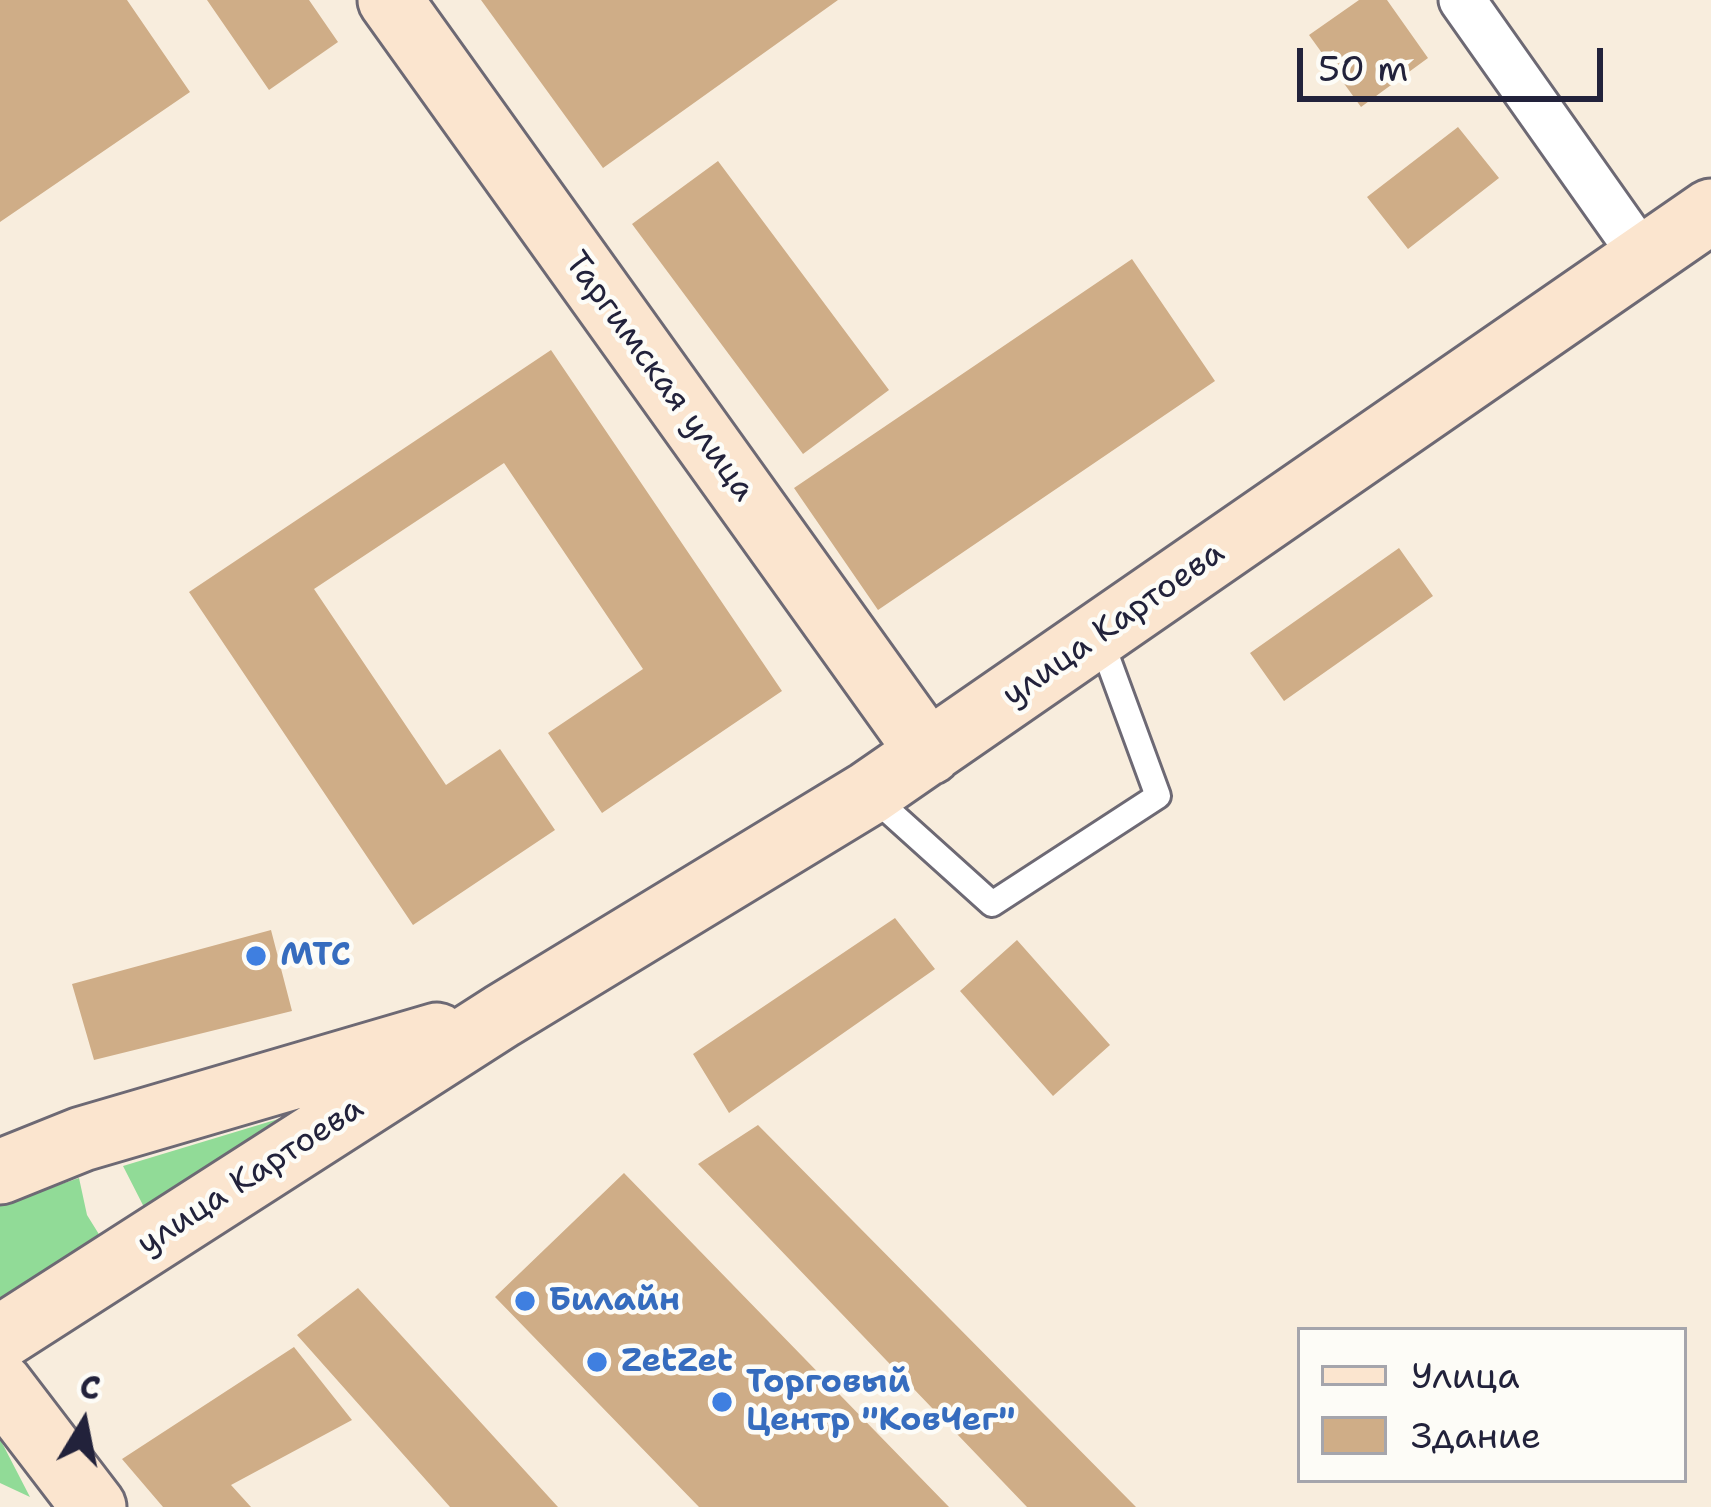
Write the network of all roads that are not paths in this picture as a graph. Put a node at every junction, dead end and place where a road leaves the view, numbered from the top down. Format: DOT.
graph roads {
  1 [pos="390,0"];
  2 [pos="1462,0"];
  3 [pos="1711,211"];
  4 [pos="1644,258"];
  5 [pos="1099,635"];
  6 [pos="929,753"];
  7 [pos="869,793"];
  8 [pos="502,1016"];
  9 [pos="0,1172"];
  10 [pos="0,1338"];
  11 [pos="0,1384"];
  12 [pos="94,1507"];
  1 -- 6 [label="main road, Таргимская улица"];
  2 -- 4 [label="street"];
  3 -- 4 [label="main road, улица Картоева"];
  4 -- 5 [label="main road, улица Картоева"];
  5 -- 6 [label="main road, улица Картоева"];
  5 -- 7 [label="lane"];
  6 -- 7 [label="main road, улица Картоева"];
  7 -- 8 [label="main road, улица Картоева"];
  8 -- 9 [label="main road, улица Картоева"];
  8 -- 10 [label="main road, улица Картоева"];
  11 -- 12 [label="main road"];
}
